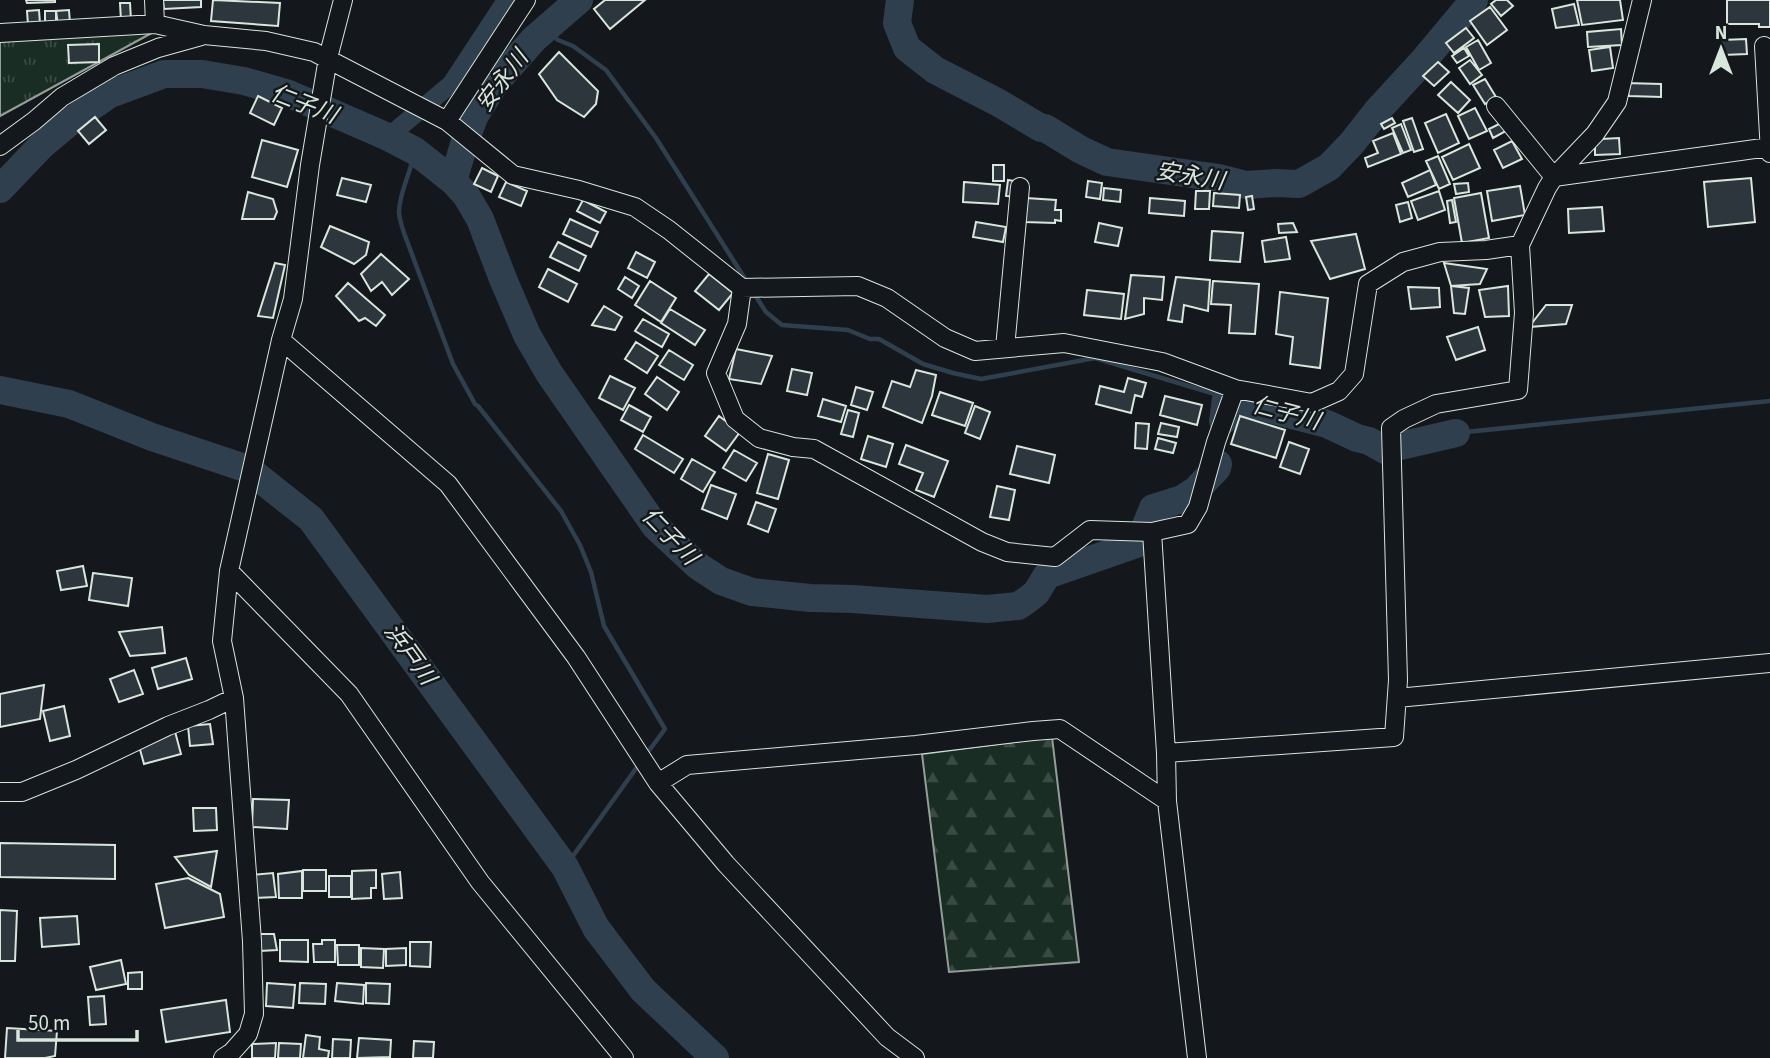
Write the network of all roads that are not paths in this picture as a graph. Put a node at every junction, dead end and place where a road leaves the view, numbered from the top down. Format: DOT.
graph roads {
  1 [pos="154,0"];
  2 [pos="343,0"];
  3 [pos="526,0"];
  4 [pos="1642,0"];
  5 [pos="155,24"];
  6 [pos="0,33"];
  7 [pos="204,35"];
  8 [pos="1764,46"];
  9 [pos="328,58"];
  10 [pos="1496,106"];
  11 [pos="447,121"];
  12 [pos="0,146"];
  13 [pos="1770,148"];
  14 [pos="1770,153"];
  15 [pos="1554,177"];
  16 [pos="1020,187"];
  17 [pos="1520,245"];
  18 [pos="742,288"];
  19 [pos="281,341"];
  20 [pos="1005,348"];
  21 [pos="1235,389"];
  22 [pos="1152,532"];
  23 [pos="229,571"];
  24 [pos="1770,663"];
  25 [pos="234,698"];
  26 [pos="1397,698"];
  27 [pos="1166,753"];
  28 [pos="658,783"];
  29 [pos="0,792"];
  30 [pos="1167,802"];
  31 [pos="223,1058"];
  32 [pos="624,1058"];
  33 [pos="915,1058"];
  34 [pos="1197,1058"];
  1 -- 5 [label="street"];
  2 -- 9 [label="street"];
  3 -- 11 [label="street"];
  4 -- 15 [label="street"];
  5 -- 6 [label="street"];
  5 -- 7 [label="street"];
  7 -- 9 [label="street"];
  7 -- 12 [label="street"];
  8 -- 13 [label="street"];
  9 -- 11 [label="street"];
  9 -- 19 [label="street"];
  10 -- 15 [label="street"];
  11 -- 18 [label="street"];
  13 -- 14 [label="street"];
  13 -- 15 [label="street"];
  15 -- 17 [label="street"];
  16 -- 20 [label="street"];
  17 -- 21 [label="street"];
  17 -- 26 [label="street"];
  18 -- 20 [label="street"];
  18 -- 22 [label="street"];
  19 -- 23 [label="street"];
  19 -- 28 [label="street"];
  20 -- 21 [label="street"];
  21 -- 22 [label="street"];
  22 -- 27 [label="street"];
  23 -- 25 [label="street"];
  23 -- 32 [label="street"];
  24 -- 26 [label="street"];
  25 -- 29 [label="street"];
  25 -- 31 [label="street"];
  26 -- 27 [label="street"];
  27 -- 30 [label="street"];
  28 -- 30 [label="street"];
  28 -- 33 [label="street"];
  30 -- 34 [label="street"];
}
